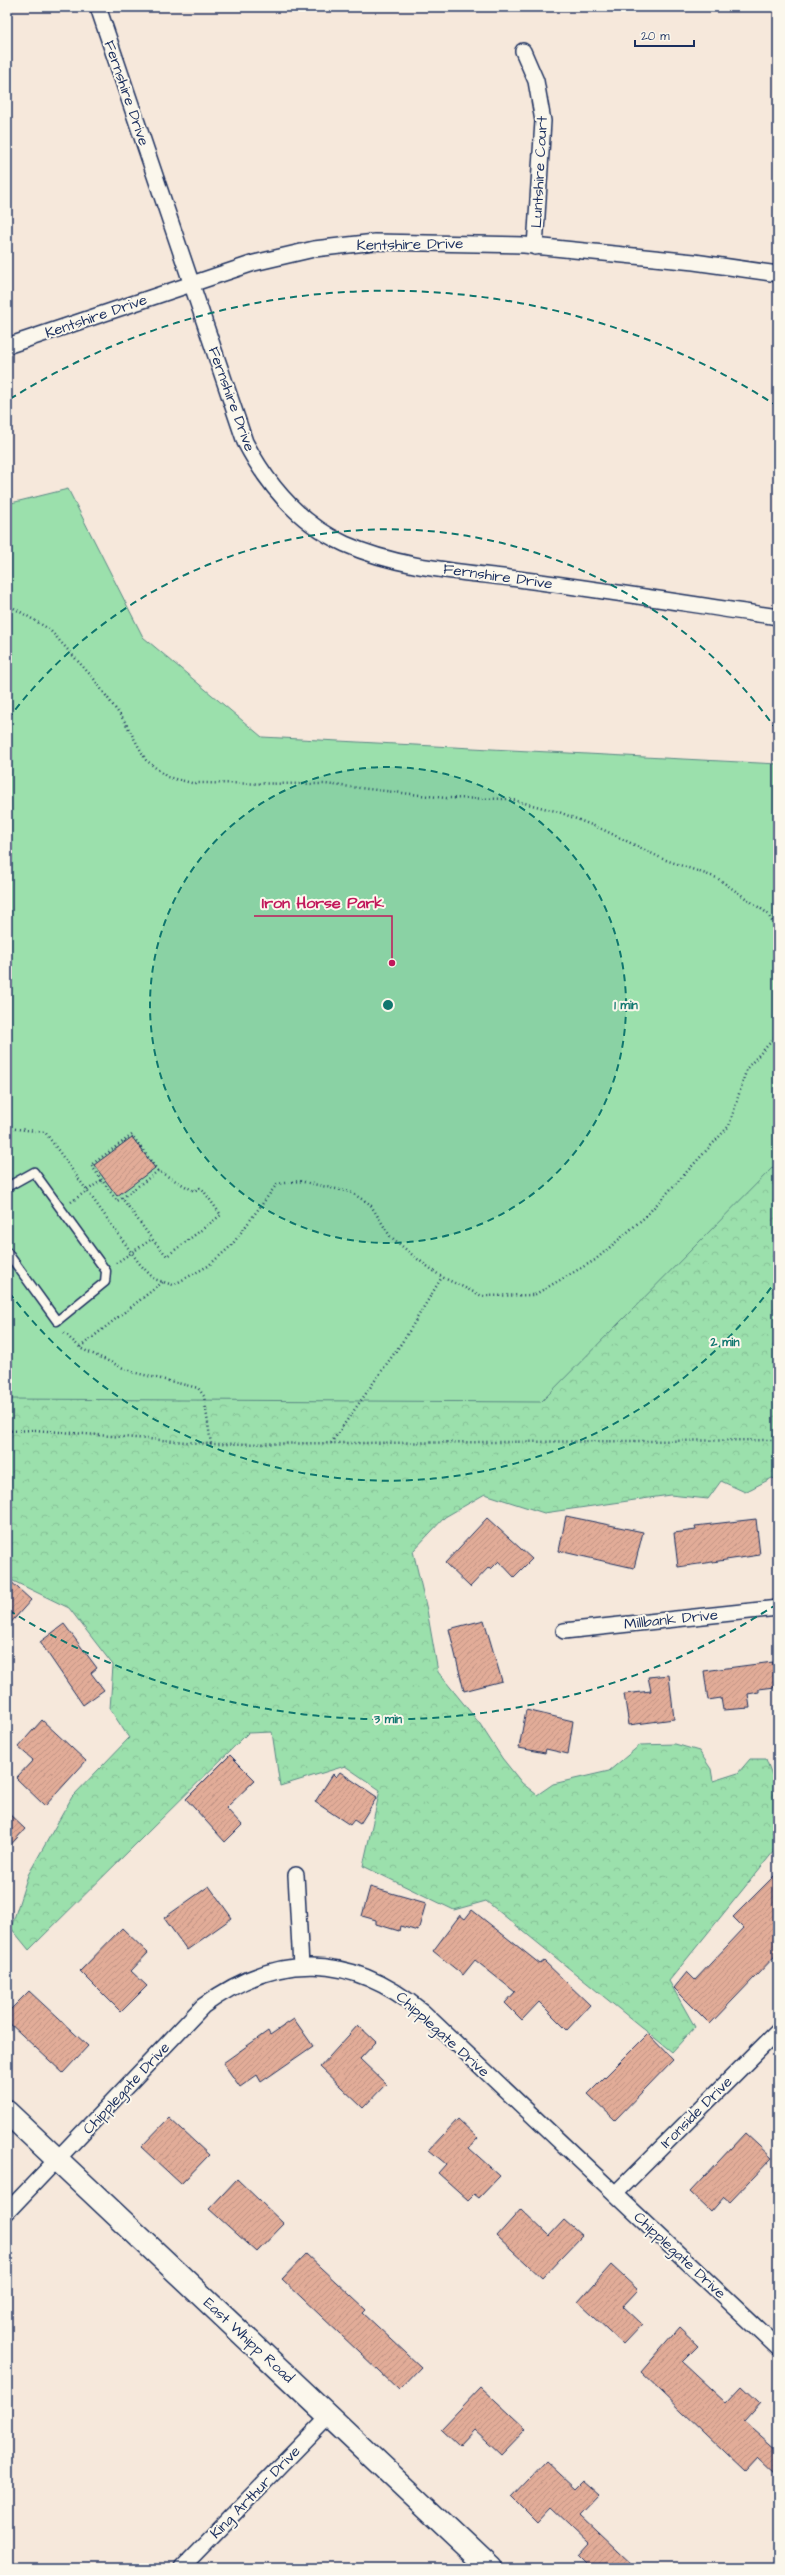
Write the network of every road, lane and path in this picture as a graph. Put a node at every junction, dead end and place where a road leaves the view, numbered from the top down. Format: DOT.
graph roads {
  1 [pos="98,7"];
  2 [pos="523,51"];
  3 [pos="535,247"];
  4 [pos="778,274"];
  5 [pos="193,284"];
  6 [pos="7,346"];
  7 [pos="7,604"];
  8 [pos="778,617"];
  9 [pos="778,932"];
  10 [pos="778,1034"];
  11 [pos="7,1128"];
  12 [pos="158,1171"];
  13 [pos="102,1180"];
  14 [pos="7,1187"];
  15 [pos="122,1198"];
  16 [pos="61,1209"];
  17 [pos="152,1239"];
  18 [pos="7,1252"];
  19 [pos="106,1271"];
  20 [pos="442,1277"];
  21 [pos="163,1282"];
  22 [pos="57,1321"];
  23 [pos="80,1347"];
  24 [pos="7,1431"];
  25 [pos="778,1440"];
  26 [pos="330,1443"];
  27 [pos="211,1444"];
  28 [pos="778,1608"];
  29 [pos="564,1631"];
  30 [pos="296,1875"];
  31 [pos="301,1966"];
  32 [pos="778,2031"];
  33 [pos="7,2112"];
  34 [pos="58,2160"];
  35 [pos="615,2194"];
  36 [pos="7,2212"];
  37 [pos="778,2348"];
  38 [pos="329,2416"];
  39 [pos="181,2568"];
  40 [pos="489,2568"];
  1 -- 5 [label="street, Fernshire Drive"];
  2 -- 3 [label="street, Luntshire Court"];
  3 -- 4 [label="street, Kentshire Drive"];
  3 -- 5 [label="street, Kentshire Drive"];
  5 -- 6 [label="street, Kentshire Drive"];
  5 -- 8 [label="street, Fernshire Drive"];
  7 -- 9 [label="path"];
  10 -- 20 [label="path"];
  11 -- 21 [label="path"];
  12 -- 13 [label="path"];
  12 -- 15 [label="path"];
  12 -- 17 [label="path"];
  13 -- 15 [label="path"];
  13 -- 16 [label="path"];
  14 -- 16 [label="lane"];
  15 -- 17 [label="path"];
  16 -- 19 [label="lane"];
  17 -- 19 [label="path"];
  18 -- 22 [label="lane"];
  19 -- 22 [label="lane"];
  20 -- 21 [label="path"];
  20 -- 26 [label="path"];
  21 -- 23 [label="path"];
  22 -- 23 [label="path"];
  23 -- 27 [label="path"];
  24 -- 27 [label="path"];
  25 -- 26 [label="path"];
  26 -- 27 [label="path"];
  28 -- 29 [label="street, Millbank Drive"];
  30 -- 31 [label="street"];
  31 -- 34 [label="street, Chipplegate Drive"];
  31 -- 35 [label="street, Chipplegate Drive"];
  32 -- 35 [label="street, Ironside Drive"];
  33 -- 34 [label="main road, East Whipp Road"];
  34 -- 36 [label="street, Chipplegate Drive"];
  34 -- 38 [label="main road, East Whipp Road"];
  35 -- 37 [label="street, Chipplegate Drive"];
  38 -- 39 [label="street, King Arthur Drive"];
  38 -- 40 [label="main road, East Whipp Road"];
}
